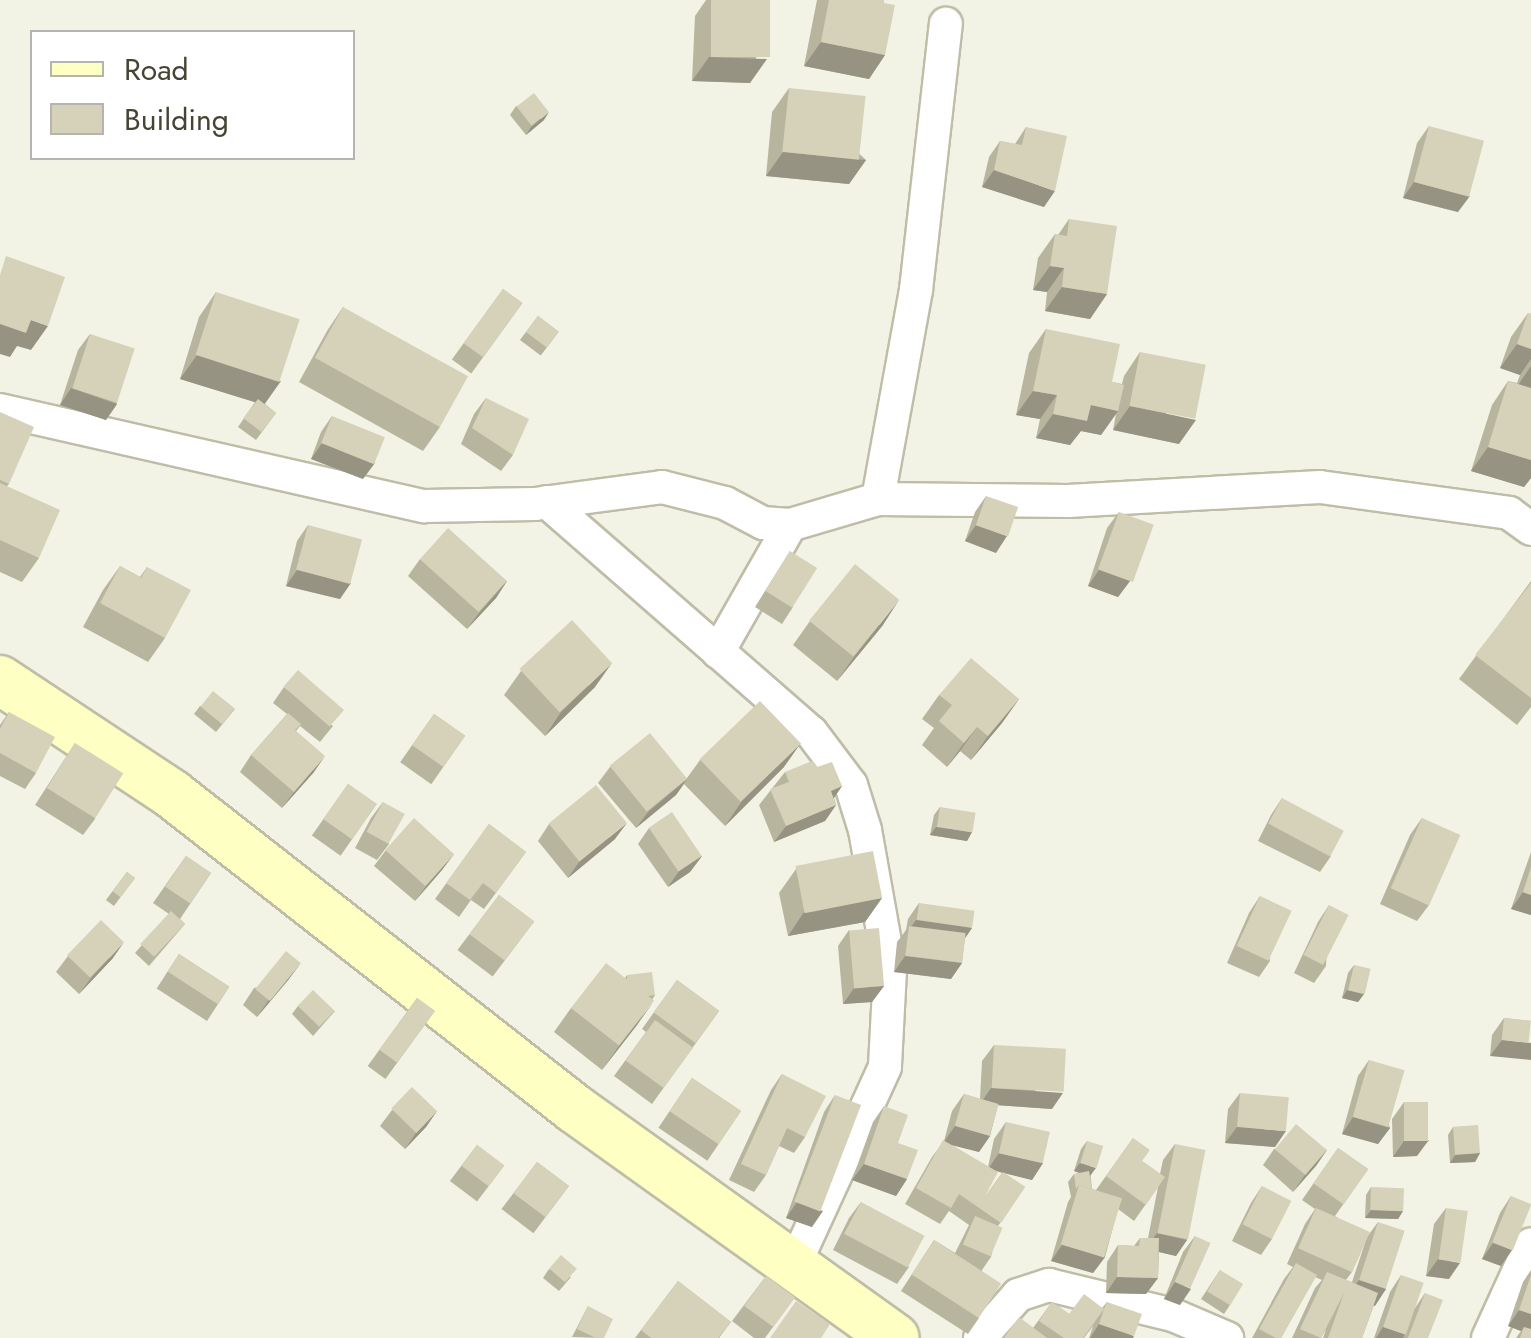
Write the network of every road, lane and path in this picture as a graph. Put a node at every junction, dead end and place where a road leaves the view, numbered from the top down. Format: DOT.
graph roads {
  1 [pos="946,24"];
  2 [pos="0,410"];
  3 [pos="878,499"];
  4 [pos="547,502"];
  5 [pos="790,525"];
  6 [pos="1531,529"];
  7 [pos="718,652"];
  8 [pos="0,680"];
  9 [pos="1531,1244"];
  10 [pos="794,1266"];
  11 [pos="895,1338"];
  12 [pos="980,1338"];
  13 [pos="1227,1338"];
  14 [pos="1488,1338"];
  1 -- 3 [label="street"];
  2 -- 4 [label="street"];
  3 -- 5 [label="street"];
  3 -- 6 [label="street"];
  4 -- 5 [label="street"];
  4 -- 7 [label="street"];
  5 -- 7 [label="street"];
  7 -- 10 [label="street"];
  8 -- 10 [label="street"];
  9 -- 14 [label="street"];
  10 -- 11 [label="street"];
  12 -- 13 [label="street"];
}
